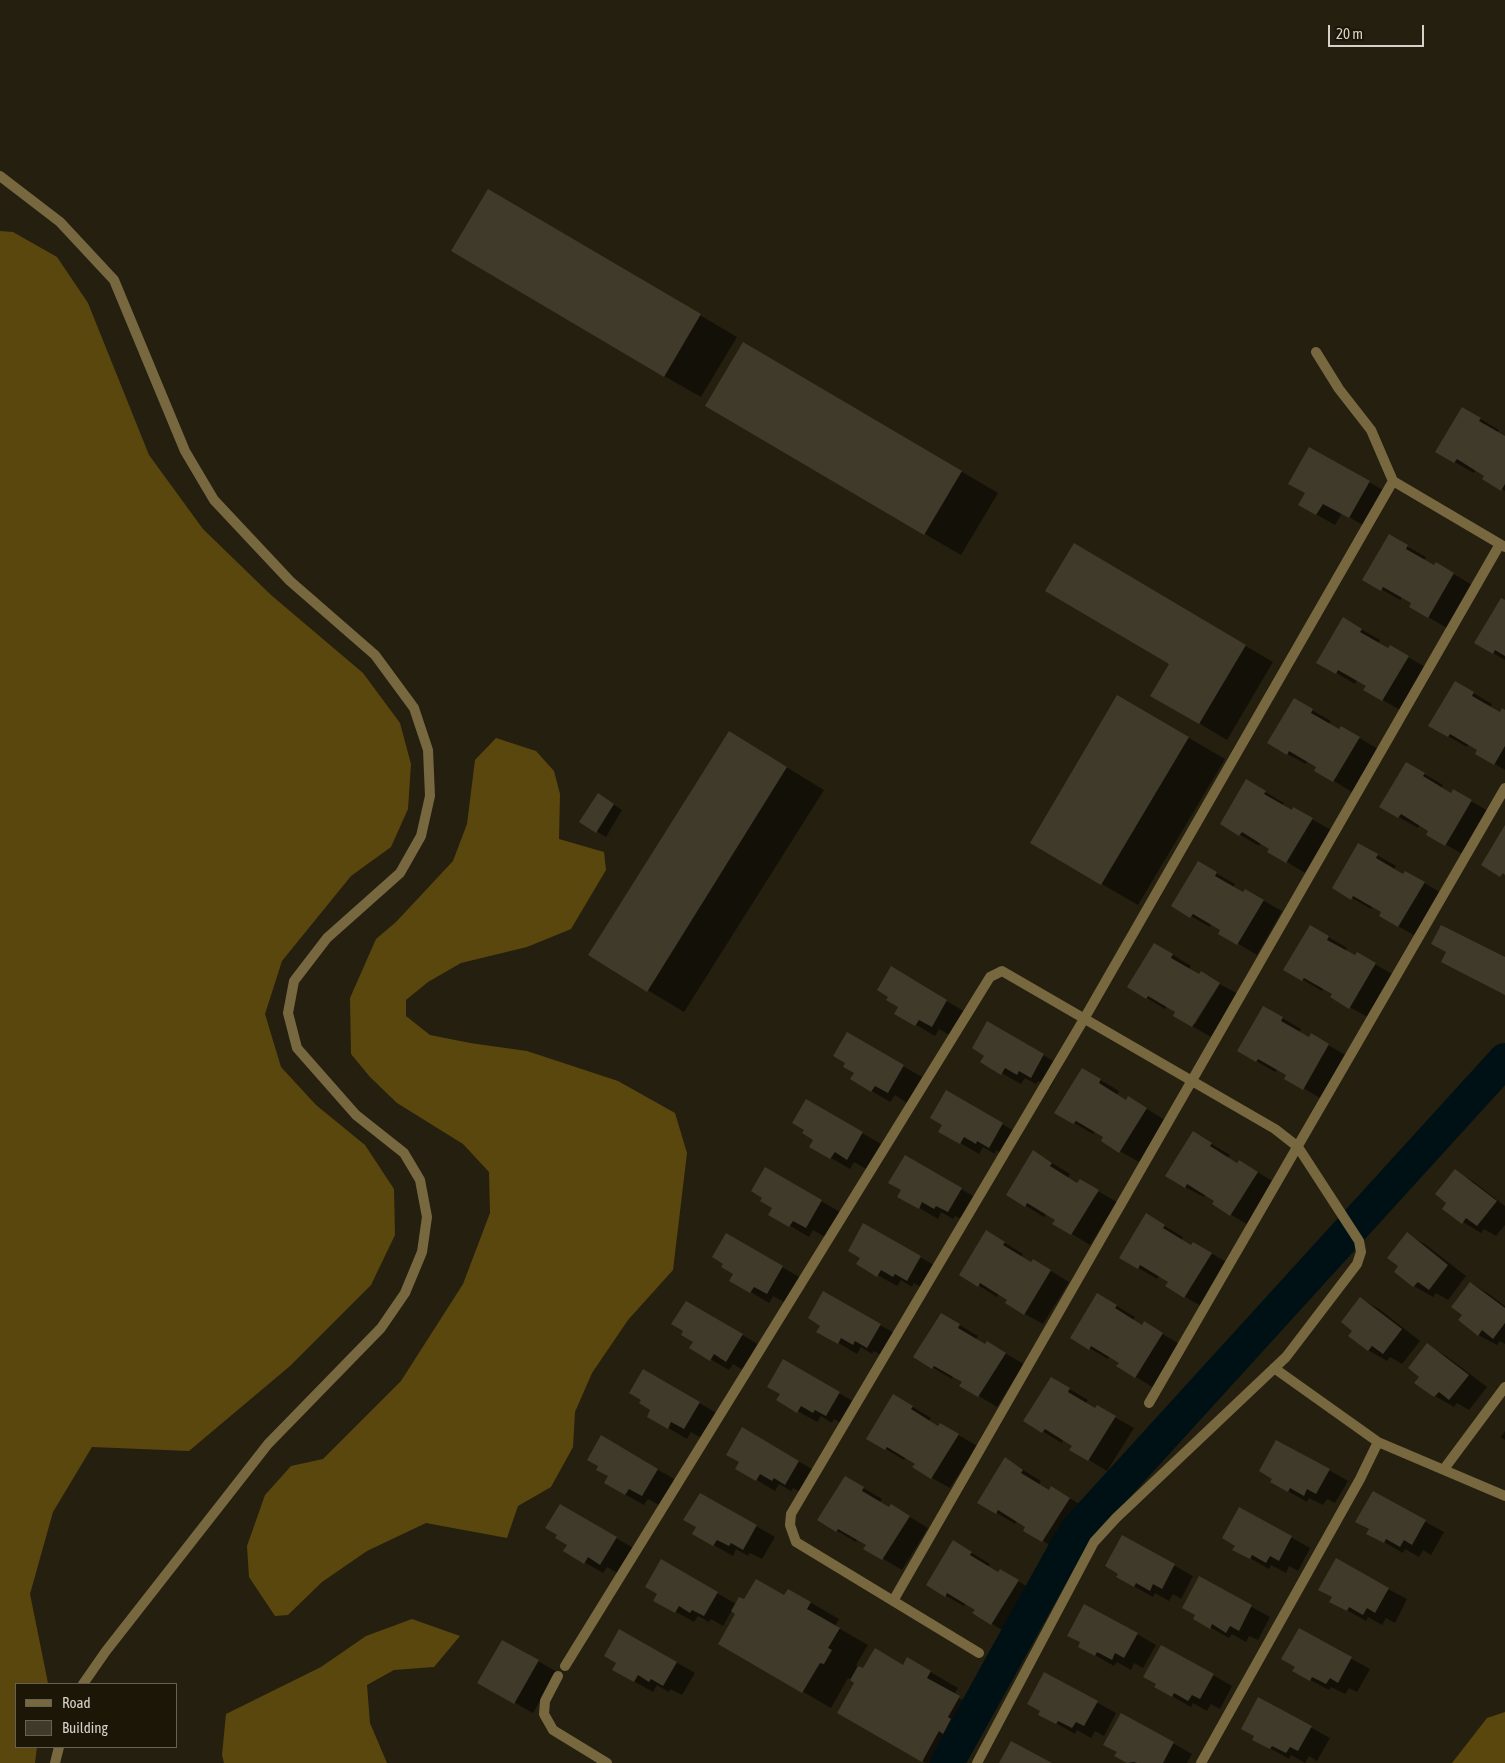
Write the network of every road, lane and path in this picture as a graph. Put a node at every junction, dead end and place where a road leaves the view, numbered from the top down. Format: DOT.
graph roads {
  1 [pos="0,176"];
  2 [pos="1316,352"];
  3 [pos="1393,481"];
  4 [pos="1503,545"];
  5 [pos="1505,788"];
  6 [pos="1084,1019"];
  7 [pos="1192,1081"];
  8 [pos="1298,1147"];
  9 [pos="1274,1368"];
  10 [pos="1505,1387"];
  11 [pos="1149,1403"];
  12 [pos="1378,1442"];
  13 [pos="1444,1469"];
  14 [pos="1505,1496"];
  15 [pos="893,1601"];
  16 [pos="979,1653"];
  17 [pos="565,1666"];
  18 [pos="558,1676"];
  19 [pos="84,1683"];
  20 [pos="58,1748"];
  21 [pos="55,1763"];
  22 [pos="608,1763"];
  23 [pos="976,1763"];
  24 [pos="1201,1763"];
  1 -- 19 [label="street"];
  2 -- 3 [label="street"];
  3 -- 4 [label="street"];
  3 -- 6 [label="street"];
  4 -- 7 [label="street"];
  5 -- 8 [label="street"];
  6 -- 7 [label="street"];
  6 -- 15 [label="street"];
  6 -- 17 [label="street"];
  7 -- 8 [label="street"];
  7 -- 15 [label="street"];
  8 -- 9 [label="street"];
  8 -- 11 [label="street"];
  9 -- 12 [label="street"];
  9 -- 23 [label="street"];
  10 -- 13 [label="street"];
  12 -- 13 [label="street"];
  12 -- 24 [label="street"];
  13 -- 14 [label="street"];
  15 -- 16 [label="street"];
  18 -- 22 [label="street"];
  20 -- 21 [label="street"];
}
